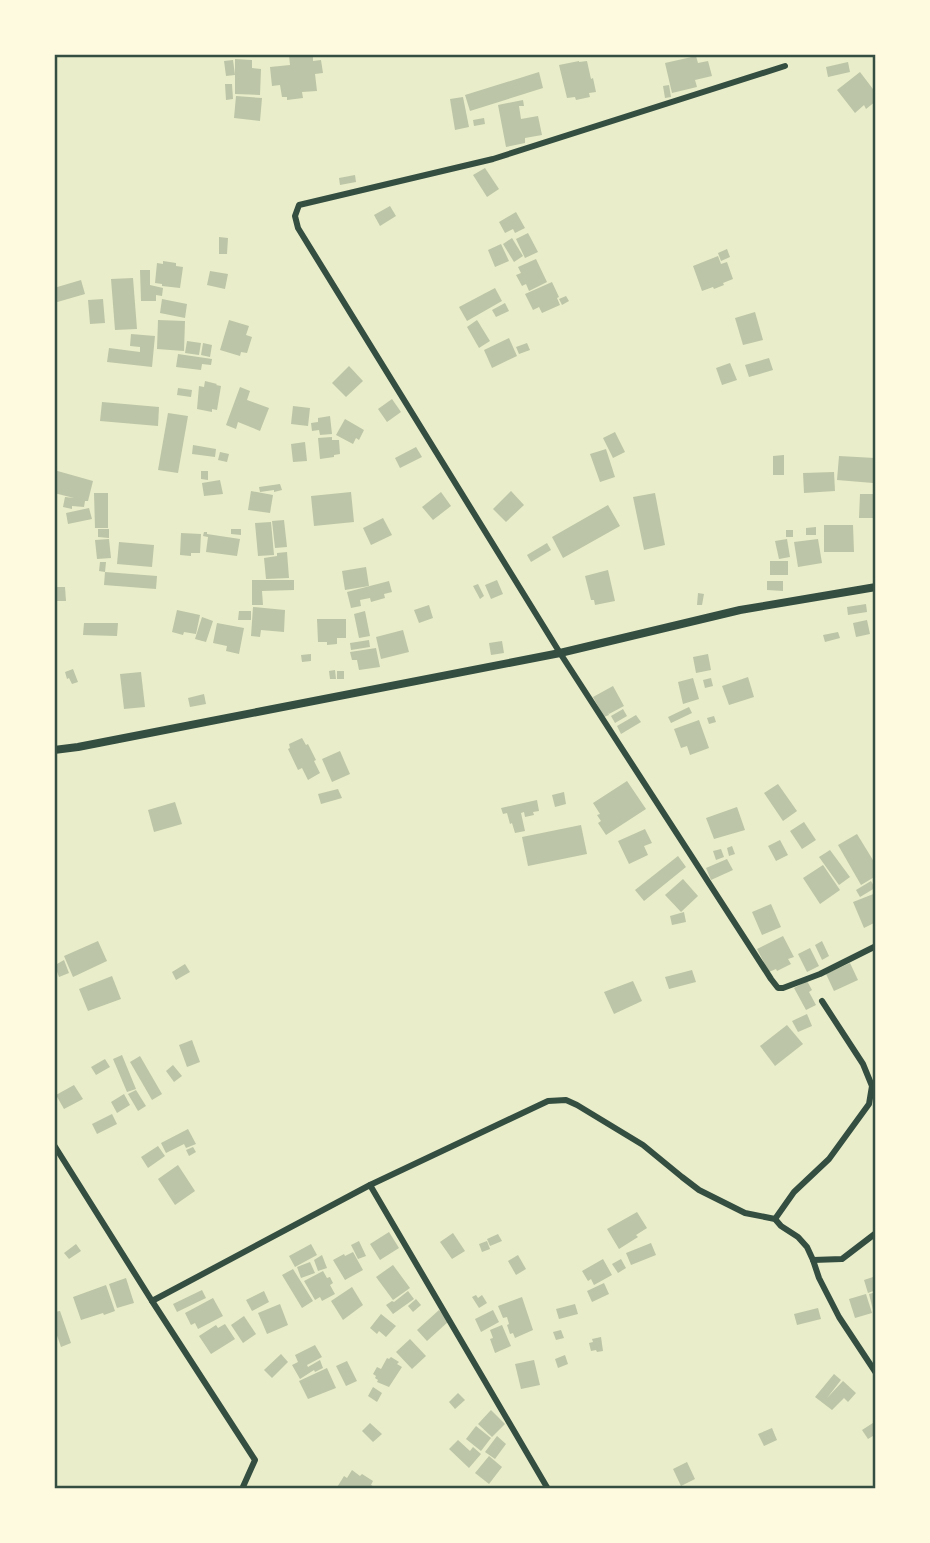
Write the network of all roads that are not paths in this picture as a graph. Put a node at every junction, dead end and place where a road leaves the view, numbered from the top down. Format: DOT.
graph roads {
  1 [pos="785,66"];
  2 [pos="876,587"];
  3 [pos="560,653"];
  4 [pos="54,750"];
  5 [pos="876,946"];
  6 [pos="822,1001"];
  7 [pos="54,1145"];
  8 [pos="370,1185"];
  9 [pos="775,1219"];
  10 [pos="876,1233"];
  11 [pos="813,1260"];
  12 [pos="152,1301"];
  13 [pos="876,1373"];
  14 [pos="242,1489"];
  15 [pos="548,1489"];
  1 -- 3 [label="street"];
  2 -- 3 [label="street"];
  3 -- 4 [label="street"];
  3 -- 5 [label="street"];
  6 -- 9 [label="street"];
  7 -- 12 [label="street"];
  8 -- 9 [label="street"];
  8 -- 12 [label="street"];
  8 -- 15 [label="street"];
  9 -- 11 [label="street"];
  10 -- 11 [label="street"];
  11 -- 13 [label="street"];
  12 -- 14 [label="street"];
}
